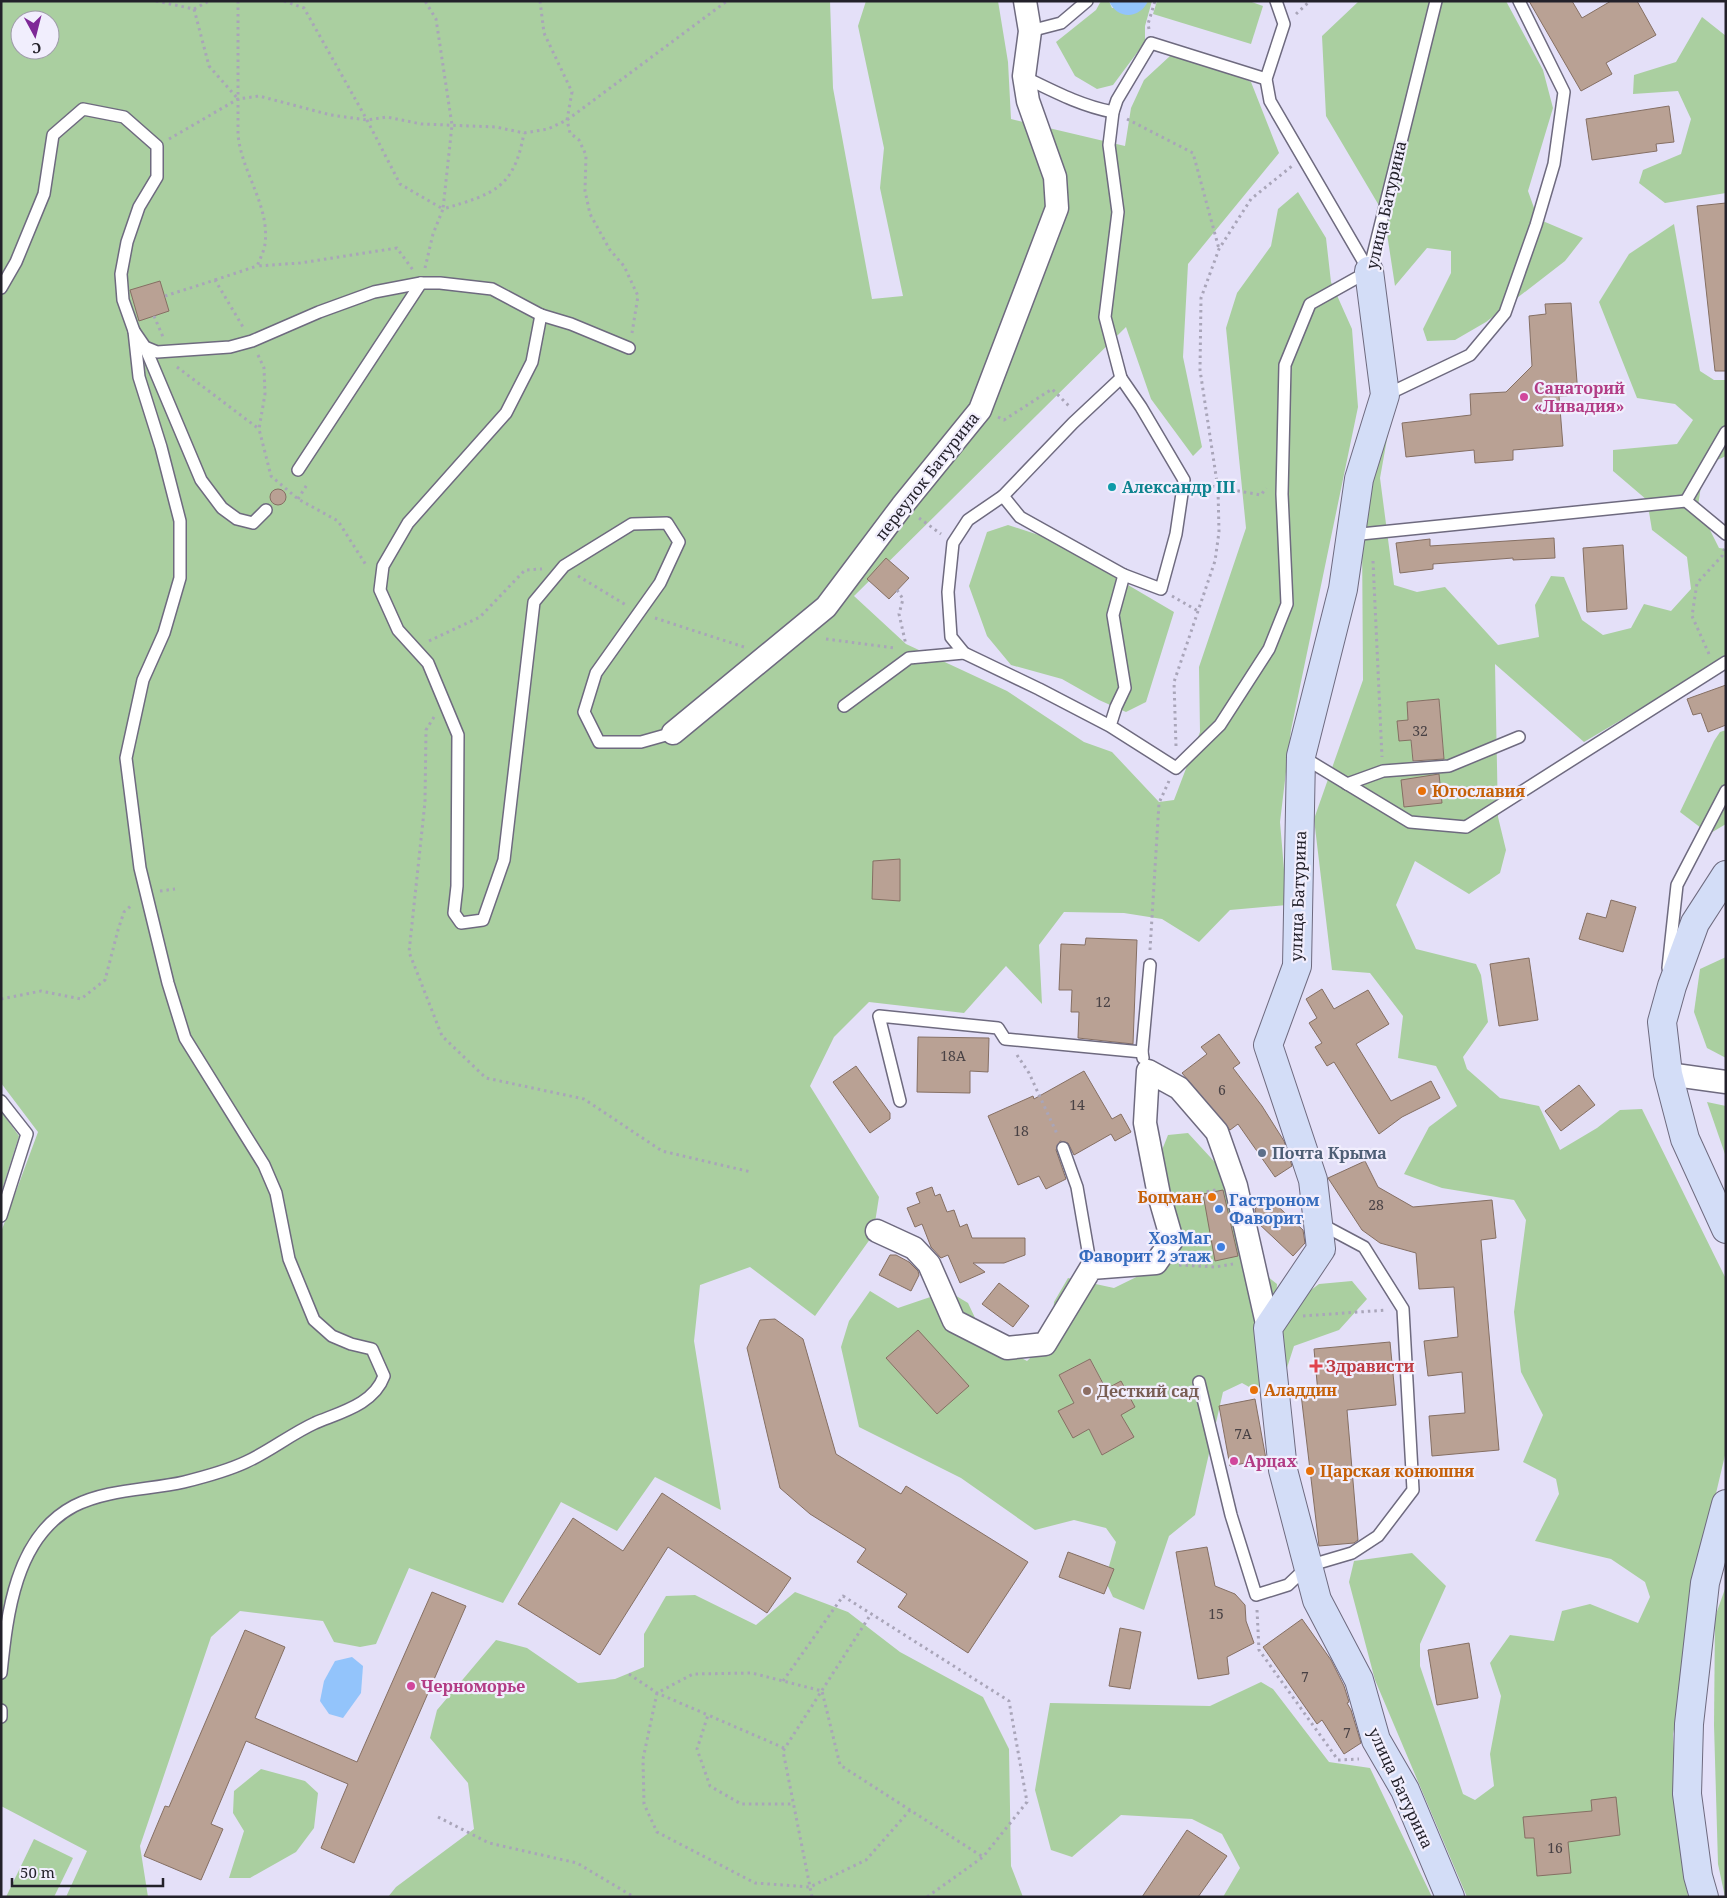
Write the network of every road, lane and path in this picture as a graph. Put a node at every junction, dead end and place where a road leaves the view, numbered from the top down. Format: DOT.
graph roads {
  1 [pos="156,1"];
  2 [pos="209,1"];
  3 [pos="238,1"];
  4 [pos="284,1"];
  5 [pos="425,1"];
  6 [pos="540,1"];
  7 [pos="727,1"];
  8 [pos="1025,1"];
  9 [pos="1087,1"];
  10 [pos="1155,1"];
  11 [pos="1276,1"];
  12 [pos="1436,1"];
  13 [pos="1519,1"];
  14 [pos="194,9"];
  15 [pos="1148,24"];
  16 [pos="1030,31"];
  17 [pos="1024,76"];
  18 [pos="1266,79"];
  19 [pos="238,99"];
  20 [pos="1113,112"];
  21 [pos="367,120"];
  22 [pos="567,120"];
  23 [pos="452,125"];
  24 [pos="524,133"];
  25 [pos="157,146"];
  26 [pos="1302,158"];
  27 [pos="443,209"];
  28 [pos="1219,249"];
  29 [pos="257,266"];
  30 [pos="1368,270"];
  31 [pos="215,280"];
  32 [pos="421,283"];
  33 [pos="1,288"];
  34 [pos="541,315"];
  35 [pos="154,316"];
  36 [pos="134,331"];
  37 [pos="146,347"];
  38 [pos="629,348"];
  39 [pos="170,351"];
  40 [pos="157,352"];
  41 [pos="1121,378"];
  42 [pos="1385,396"];
  43 [pos="980,410"];
  44 [pos="1080,417"];
  45 [pos="259,429"];
  46 [pos="1726,432"];
  47 [pos="1282,468"];
  48 [pos="298,470"];
  49 [pos="271,476"];
  50 [pos="1184,480"];
  51 [pos="1218,489"];
  52 [pos="1003,496"];
  53 [pos="1686,501"];
  54 [pos="902,506"];
  55 [pos="266,510"];
  56 [pos="1361,534"];
  57 [pos="1726,534"];
  58 [pos="953,543"];
  59 [pos="1726,543"];
  60 [pos="564,566"];
  61 [pos="1124,575"];
  62 [pos="1161,589"];
  63 [pos="380,590"];
  64 [pos="898,590"];
  65 [pos="638,612"];
  66 [pos="1198,612"];
  67 [pos="826,639"];
  68 [pos="414,648"];
  69 [pos="768,654"];
  70 [pos="908,654"];
  71 [pos="964,654"];
  72 [pos="1726,662"];
  73 [pos="1715,668"];
  74 [pos="444,702"];
  75 [pos="844,706"];
  76 [pos="1110,726"];
  77 [pos="673,732"];
  78 [pos="1519,737"];
  79 [pos="1301,756"];
  80 [pos="1176,768"];
  81 [pos="1383,771"];
  82 [pos="1347,784"];
  83 [pos="1726,791"];
  84 [pos="1726,875"];
  85 [pos="175,888"];
  86 [pos="146,894"];
  87 [pos="1150,965"];
  88 [pos="1,1000"];
  89 [pos="1662,1022"];
  90 [pos="1005,1038"];
  91 [pos="1145,1062"];
  92 [pos="1674,1074"];
  93 [pos="1726,1082"];
  94 [pos="1,1101"];
  95 [pos="900,1101"];
  96 [pos="1063,1148"];
  97 [pos="751,1172"];
  98 [pos="1236,1186"];
  99 [pos="1726,1201"];
  100 [pos="1164,1211"];
  101 [pos="1,1216"];
  102 [pos="1318,1222"];
  103 [pos="1726,1229"];
  104 [pos="877,1231"];
  105 [pos="1253,1261"];
  106 [pos="1156,1263"];
  107 [pos="1091,1268"];
  108 [pos="1403,1309"];
  109 [pos="1272,1323"];
  110 [pos="1199,1382"];
  111 [pos="1726,1504"];
  112 [pos="1726,1548"];
  113 [pos="1308,1566"];
  114 [pos="1256,1595"];
  115 [pos="871,1614"];
  116 [pos="1,1673"];
  117 [pos="628,1674"];
  118 [pos="783,1681"];
  119 [pos="822,1691"];
  120 [pos="657,1693"];
  121 [pos="1,1710"];
  122 [pos="708,1715"];
  123 [pos="2,1717"];
  124 [pos="784,1748"];
  125 [pos="1386,1758"];
  126 [pos="793,1804"];
  127 [pos="910,1810"];
  128 [pos="438,1817"];
  129 [pos="983,1856"];
  130 [pos="810,1886"];
  131 [pos="634,1897"];
  132 [pos="812,1897"];
  133 [pos="927,1897"];
  134 [pos="1450,1897"];
  135 [pos="1704,1897"];
  136 [pos="1717,1897"];
  1 -- 14 [label="path"];
  2 -- 14 [label="path"];
  3 -- 19 [label="path"];
  4 -- 21 [label="path"];
  5 -- 23 [label="path"];
  6 -- 22 [label="path"];
  7 -- 22 [label="path"];
  8 -- 16 [label="street, переулок Батурина"];
  9 -- 16 [label="lane"];
  10 -- 15 [label="path"];
  11 -- 18 [label="lane"];
  12 -- 30 [label="lane, улица Батурина"];
  13 -- 42 [label="lane"];
  14 -- 19 [label="path"];
  16 -- 17 [label="street, переулок Батурина"];
  17 -- 20 [label="lane"];
  17 -- 43 [label="street, переулок Батурина"];
  18 -- 20 [label="lane"];
  18 -- 26 [label="lane"];
  19 -- 21 [label="path"];
  19 -- 25 [label="path"];
  19 -- 29 [label="path"];
  20 -- 28 [label="path"];
  20 -- 41 [label="lane"];
  21 -- 23 [label="path"];
  21 -- 27 [label="path"];
  22 -- 24 [label="path"];
  22 -- 38 [label="path"];
  23 -- 24 [label="path"];
  23 -- 27 [label="path"];
  24 -- 27 [label="path"];
  25 -- 33 [label="lane"];
  25 -- 36 [label="lane"];
  26 -- 28 [label="path"];
  26 -- 30 [label="lane"];
  27 -- 32 [label="path"];
  28 -- 51 [label="path"];
  29 -- 31 [label="path"];
  29 -- 32 [label="path"];
  30 -- 42 [label="street, улица Батурина"];
  30 -- 47 [label="lane"];
  32 -- 34 [label="lane"];
  32 -- 39 [label="lane"];
  32 -- 48 [label="lane"];
  34 -- 38 [label="lane"];
  34 -- 63 [label="lane"];
  35 -- 39 [label="path"];
  36 -- 37 [label="lane"];
  36 -- 86 [label="lane"];
  37 -- 40 [label="lane"];
  37 -- 55 [label="lane"];
  39 -- 40 [label="lane"];
  40 -- 45 [label="path"];
  41 -- 44 [label="lane"];
  41 -- 50 [label="lane"];
  42 -- 56 [label="street, улица Батурина"];
  43 -- 44 [label="path"];
  43 -- 54 [label="street, переулок Батурина"];
  44 -- 52 [label="lane"];
  46 -- 53 [label="lane"];
  47 -- 51 [label="path"];
  47 -- 80 [label="lane"];
  49 -- 63 [label="path"];
  50 -- 51 [label="path"];
  50 -- 62 [label="lane"];
  51 -- 66 [label="path"];
  52 -- 58 [label="lane"];
  52 -- 61 [label="lane"];
  53 -- 56 [label="lane"];
  53 -- 57 [label="lane"];
  54 -- 58 [label="path"];
  54 -- 69 [label="street, переулок Батурина"];
  56 -- 79 [label="street, улица Батурина"];
  56 -- 81 [label="path"];
  58 -- 71 [label="lane"];
  59 -- 73 [label="path"];
  60 -- 65 [label="path"];
  60 -- 65 [label="lane"];
  60 -- 68 [label="path"];
  60 -- 74 [label="lane"];
  61 -- 62 [label="lane"];
  61 -- 76 [label="lane"];
  62 -- 66 [label="path"];
  63 -- 68 [label="lane"];
  64 -- 70 [label="path"];
  65 -- 69 [label="path"];
  65 -- 77 [label="lane"];
  66 -- 80 [label="path"];
  67 -- 70 [label="path"];
  68 -- 74 [label="lane"];
  69 -- 77 [label="street, переулок Батурина"];
  70 -- 71 [label="lane"];
  70 -- 75 [label="lane"];
  71 -- 76 [label="lane"];
  72 -- 73 [label="lane"];
  73 -- 82 [label="lane"];
  74 -- 97 [label="path"];
  76 -- 80 [label="lane"];
  78 -- 81 [label="lane"];
  79 -- 82 [label="lane"];
  79 -- 102 [label="street, улица Батурина"];
  80 -- 87 [label="path"];
  81 -- 82 [label="lane"];
  83 -- 89 [label="lane"];
  84 -- 89 [label="street"];
  85 -- 86 [label="path"];
  86 -- 88 [label="path"];
  86 -- 116 [label="lane"];
  87 -- 91 [label="lane"];
  89 -- 92 [label="street"];
  90 -- 91 [label="lane"];
  90 -- 95 [label="lane"];
  90 -- 96 [label="path"];
  91 -- 98 [label="street"];
  91 -- 100 [label="street"];
  92 -- 93 [label="street"];
  92 -- 99 [label="street"];
  92 -- 103 [label="street"];
  94 -- 101 [label="lane"];
  96 -- 107 [label="lane"];
  98 -- 100 [label="path"];
  98 -- 105 [label="street"];
  100 -- 106 [label="street"];
  102 -- 108 [label="lane"];
  102 -- 109 [label="street, улица Батурина"];
  104 -- 107 [label="street"];
  105 -- 106 [label="path"];
  105 -- 109 [label="street"];
  106 -- 107 [label="street"];
  108 -- 109 [label="path"];
  108 -- 113 [label="lane"];
  109 -- 113 [label="street, улица Батурина"];
  110 -- 114 [label="lane"];
  111 -- 135 [label="street"];
  112 -- 136 [label="street"];
  113 -- 114 [label="lane"];
  113 -- 125 [label="street, улица Батурина"];
  114 -- 125 [label="path"];
  115 -- 118 [label="path"];
  115 -- 119 [label="path"];
  115 -- 129 [label="path"];
  117 -- 120 [label="path"];
  118 -- 119 [label="path"];
  118 -- 120 [label="path"];
  119 -- 124 [label="path"];
  119 -- 127 [label="path"];
  120 -- 122 [label="path"];
  120 -- 130 [label="path"];
  121 -- 123 [label="lane"];
  122 -- 124 [label="path"];
  122 -- 126 [label="path"];
  124 -- 126 [label="path"];
  125 -- 134 [label="street, улица Батурина"];
  126 -- 130 [label="path"];
  127 -- 129 [label="path"];
  127 -- 130 [label="path"];
  128 -- 131 [label="path"];
  129 -- 133 [label="path"];
  130 -- 132 [label="path"];
}
